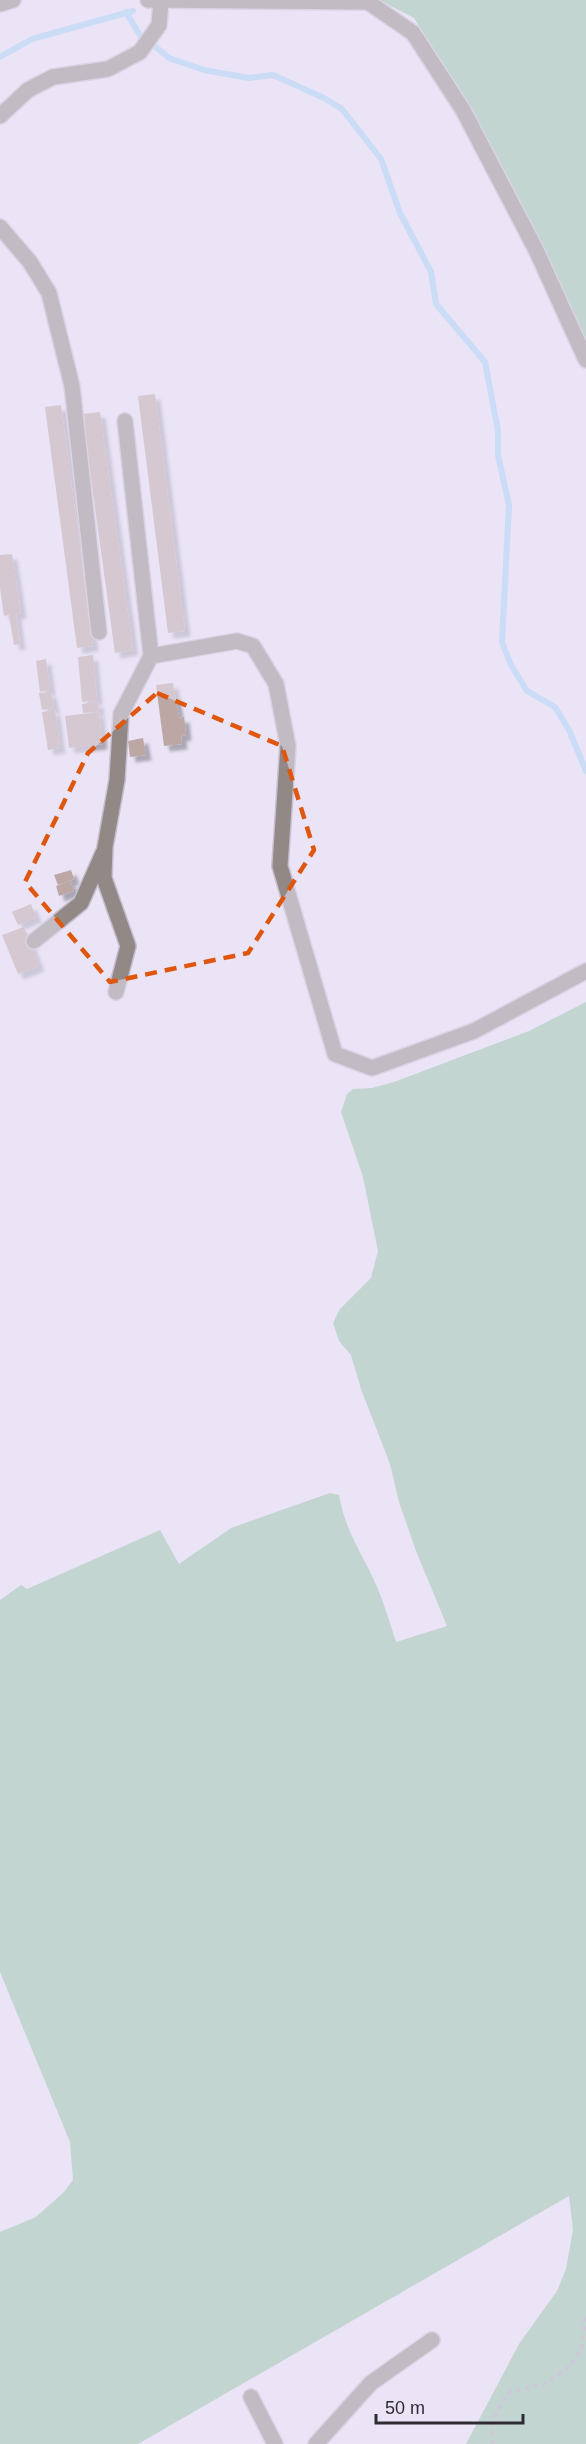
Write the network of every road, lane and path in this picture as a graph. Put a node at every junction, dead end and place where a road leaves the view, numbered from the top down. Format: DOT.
graph roads {
  1 [pos="13,0"];
  2 [pos="154,1"];
  3 [pos="0,4"];
  4 [pos="0,116"];
  5 [pos="0,226"];
  6 [pos="586,360"];
  7 [pos="124,421"];
  8 [pos="99,632"];
  9 [pos="151,656"];
  10 [pos="105,847"];
  11 [pos="34,941"];
  12 [pos="586,971"];
  13 [pos="116,992"];
  14 [pos="586,2313"];
  15 [pos="432,2340"];
  16 [pos="251,2397"];
  17 [pos="275,2444"];
  18 [pos="316,2444"];
  19 [pos="493,2444"];
  1 -- 3 [label="street"];
  2 -- 4 [label="street"];
  2 -- 6 [label="street"];
  5 -- 8 [label="street"];
  7 -- 9 [label="street"];
  9 -- 10 [label="street"];
  9 -- 12 [label="street"];
  10 -- 11 [label="street"];
  10 -- 13 [label="street"];
  14 -- 19 [label="path"];
  15 -- 18 [label="street"];
  16 -- 17 [label="street"];
}
